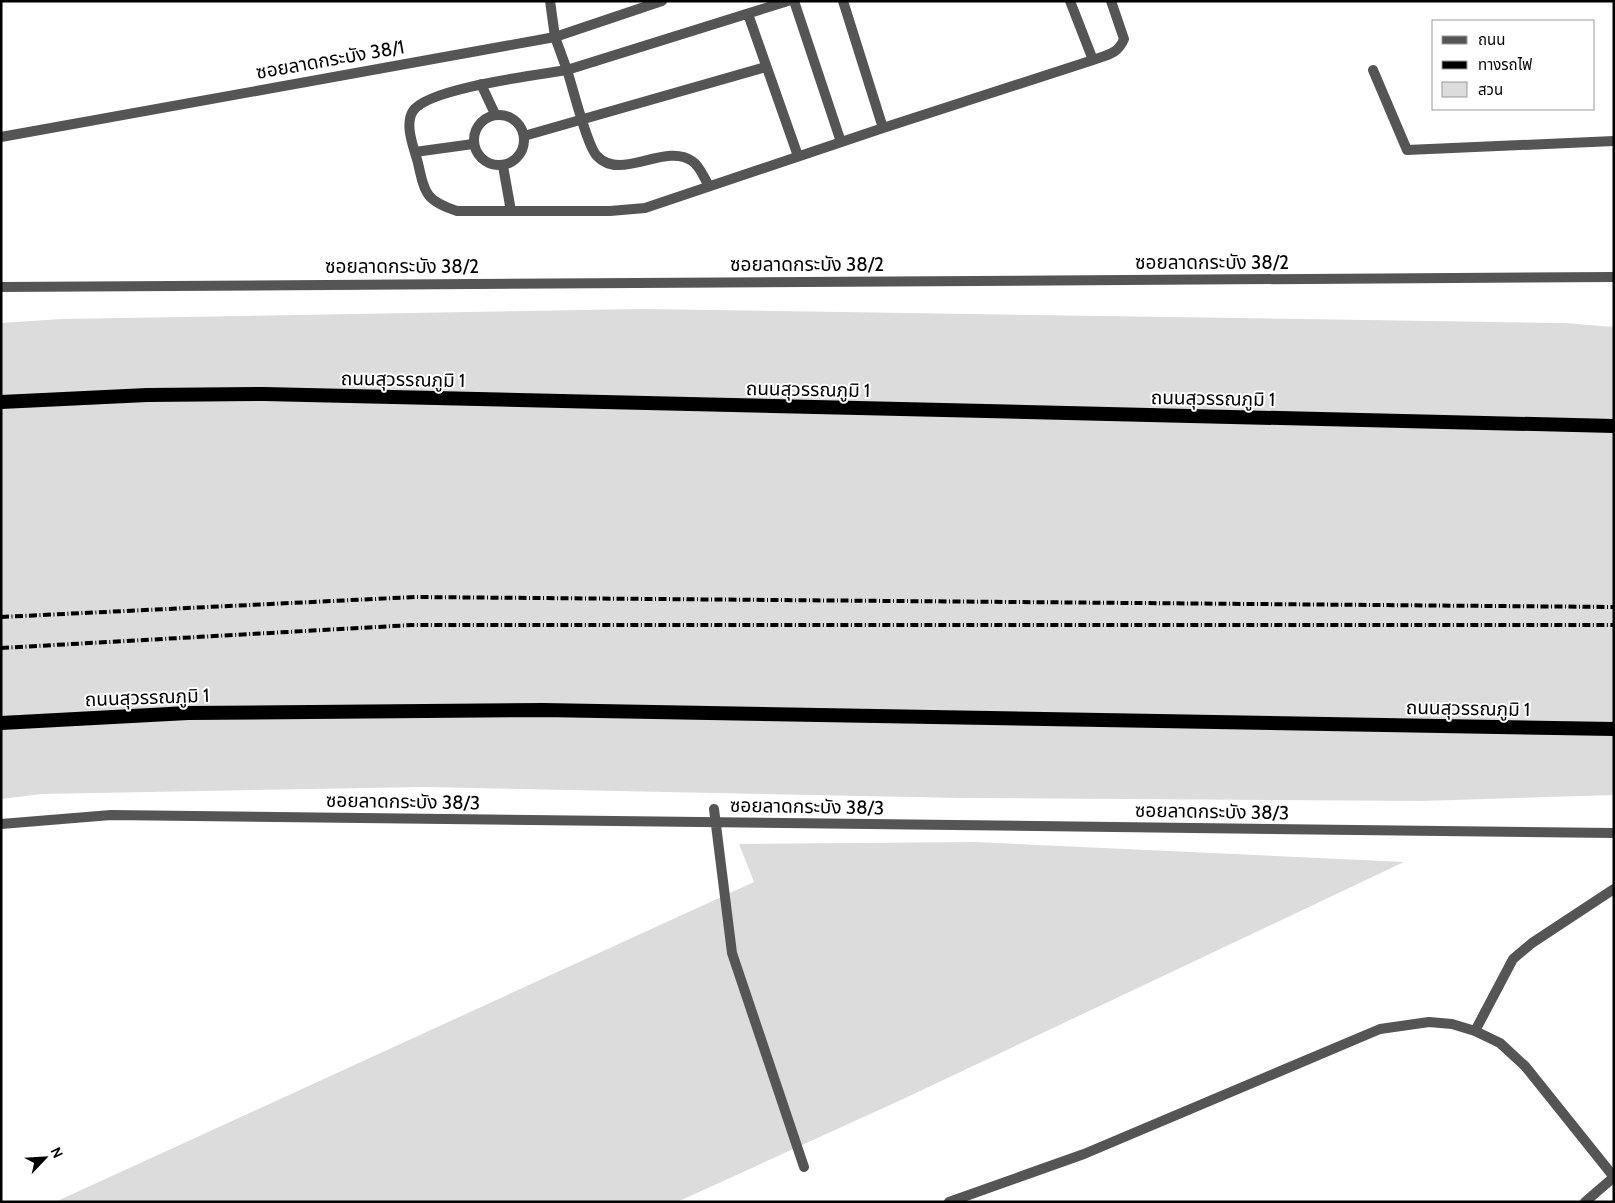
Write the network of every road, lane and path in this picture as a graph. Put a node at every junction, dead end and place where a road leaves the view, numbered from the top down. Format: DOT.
graph roads {
  1 [pos="550,1"];
  2 [pos="662,1"];
  3 [pos="788,1"];
  4 [pos="794,1"];
  5 [pos="843,1"];
  6 [pos="1070,1"];
  7 [pos="1111,1"];
  8 [pos="650,3"];
  9 [pos="748,14"];
  10 [pos="555,37"];
  11 [pos="1093,60"];
  12 [pos="766,67"];
  13 [pos="567,70"];
  14 [pos="1373,70"];
  15 [pos="481,84"];
  16 [pos="495,114"];
  17 [pos="583,119"];
  18 [pos="883,128"];
  19 [pos="1,136"];
  20 [pos="524,136"];
  21 [pos="1614,141"];
  22 [pos="841,142"];
  23 [pos="473,144"];
  24 [pos="415,152"];
  25 [pos="798,156"];
  26 [pos="503,166"];
  27 [pos="709,186"];
  28 [pos="511,211"];
  29 [pos="1614,277"];
  30 [pos="1,286"];
  31 [pos="1,402"];
  32 [pos="1614,426"];
  33 [pos="1,723"];
  34 [pos="1614,729"];
  35 [pos="714,809"];
  36 [pos="716,822"];
  37 [pos="1,824"];
  38 [pos="1614,833"];
  39 [pos="1614,889"];
  40 [pos="1475,1031"];
  41 [pos="804,1167"];
  42 [pos="1614,1177"];
  43 [pos="949,1202"];
  44 [pos="1585,1202"];
  1 -- 10 [label="street"];
  2 -- 8 [label="street, ซอยลาดกระบัง 38/1"];
  3 -- 9 [label="street"];
  4 -- 22 [label="street"];
  5 -- 18 [label="street"];
  6 -- 11 [label="street"];
  7 -- 11 [label="street"];
  8 -- 10 [label="street, ซอยลาดกระบัง 38/1"];
  9 -- 12 [label="street"];
  9 -- 13 [label="street"];
  10 -- 13 [label="street"];
  10 -- 19 [label="street, ซอยลาดกระบัง 38/1"];
  11 -- 18 [label="street"];
  12 -- 17 [label="street"];
  12 -- 25 [label="street"];
  13 -- 15 [label="street"];
  13 -- 17 [label="street"];
  14 -- 21 [label="street"];
  15 -- 16 [label="street"];
  15 -- 24 [label="street"];
  16 -- 20 [label="street"];
  16 -- 23 [label="street"];
  17 -- 20 [label="street"];
  17 -- 27 [label="street"];
  18 -- 22 [label="street"];
  20 -- 26 [label="street"];
  22 -- 25 [label="street"];
  23 -- 24 [label="street"];
  23 -- 26 [label="street"];
  24 -- 28 [label="street"];
  25 -- 27 [label="street"];
  26 -- 28 [label="street"];
  27 -- 28 [label="street"];
  29 -- 30 [label="street, ซอยลาดกระบัง 38/2"];
  31 -- 32 [label="highway, ถนนสุวรรณภูมิ 1"];
  33 -- 34 [label="highway, ถนนสุวรรณภูมิ 1"];
  35 -- 36 [label="street"];
  36 -- 37 [label="street, ซอยลาดกระบัง 38/3"];
  36 -- 38 [label="street, ซอยลาดกระบัง 38/3"];
  36 -- 41 [label="street"];
  39 -- 40 [label="street"];
  40 -- 42 [label="street"];
  40 -- 43 [label="street"];
  42 -- 44 [label="street"];
}
